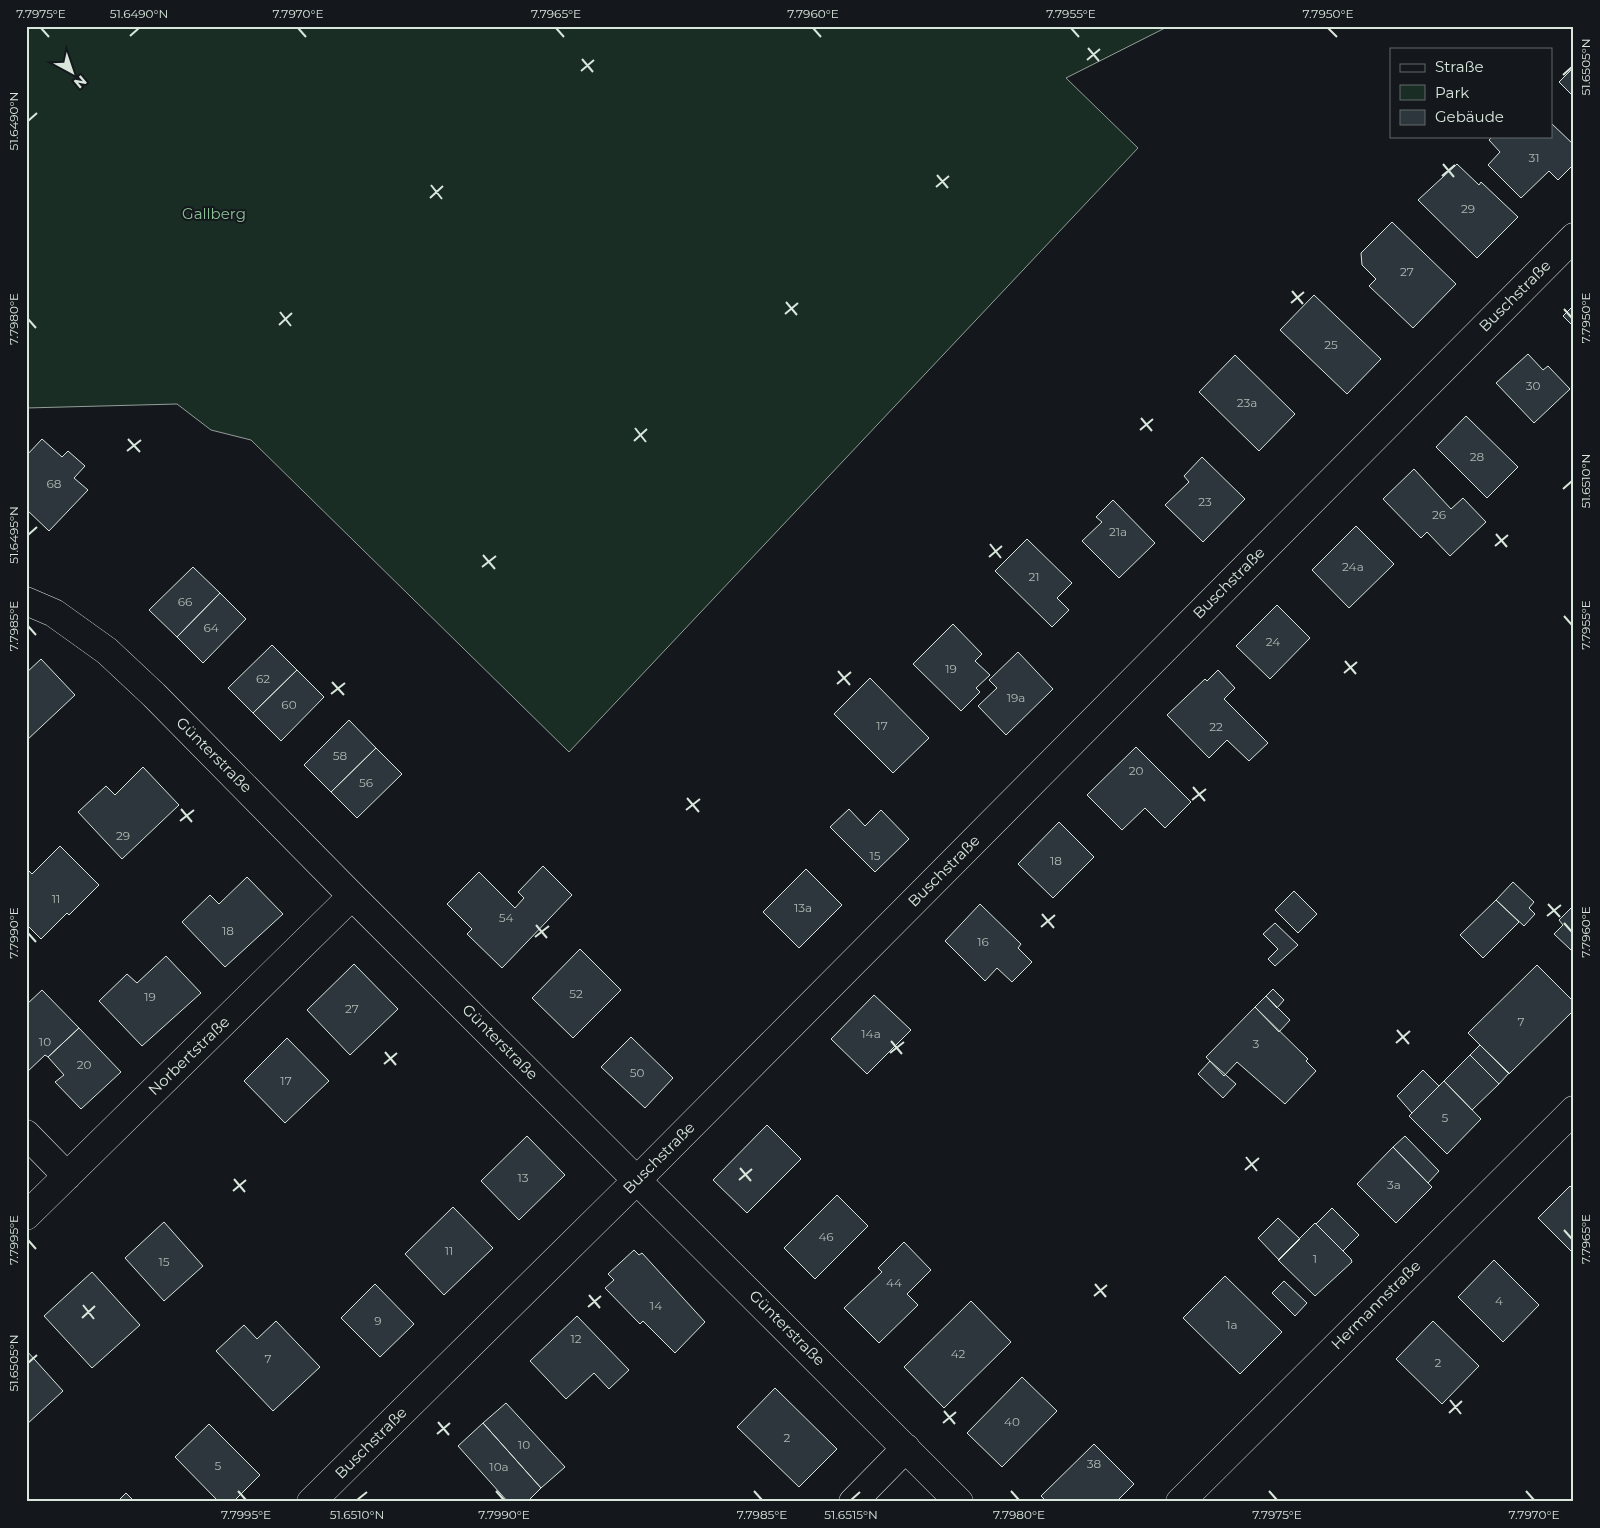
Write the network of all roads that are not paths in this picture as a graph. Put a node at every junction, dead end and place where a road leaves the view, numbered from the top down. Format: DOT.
graph roads {
  1 [pos="1574,237"];
  2 [pos="26,601"];
  3 [pos="352,896"];
  4 [pos="1574,1110"];
  5 [pos="26,1134"];
  6 [pos="67,1176"];
  7 [pos="638,1179"];
  8 [pos="26,1216"];
  9 [pos="906,1448"];
  10 [pos="311,1502"];
  11 [pos="853,1502"];
  12 [pos="959,1502"];
  13 [pos="1180,1502"];
  1 -- 7 [label="street, Buschstraße"];
  2 -- 3 [label="street, Günterstraße"];
  3 -- 6 [label="street, Norbertstraße"];
  3 -- 7 [label="street, Günterstraße"];
  4 -- 13 [label="street, Hermannstraße"];
  5 -- 6 [label="street"];
  6 -- 8 [label="street, Norbertstraße"];
  7 -- 9 [label="street, Günterstraße"];
  7 -- 10 [label="street, Buschstraße"];
  9 -- 11 [label="street"];
  9 -- 12 [label="street, Günterstraße"];
}
